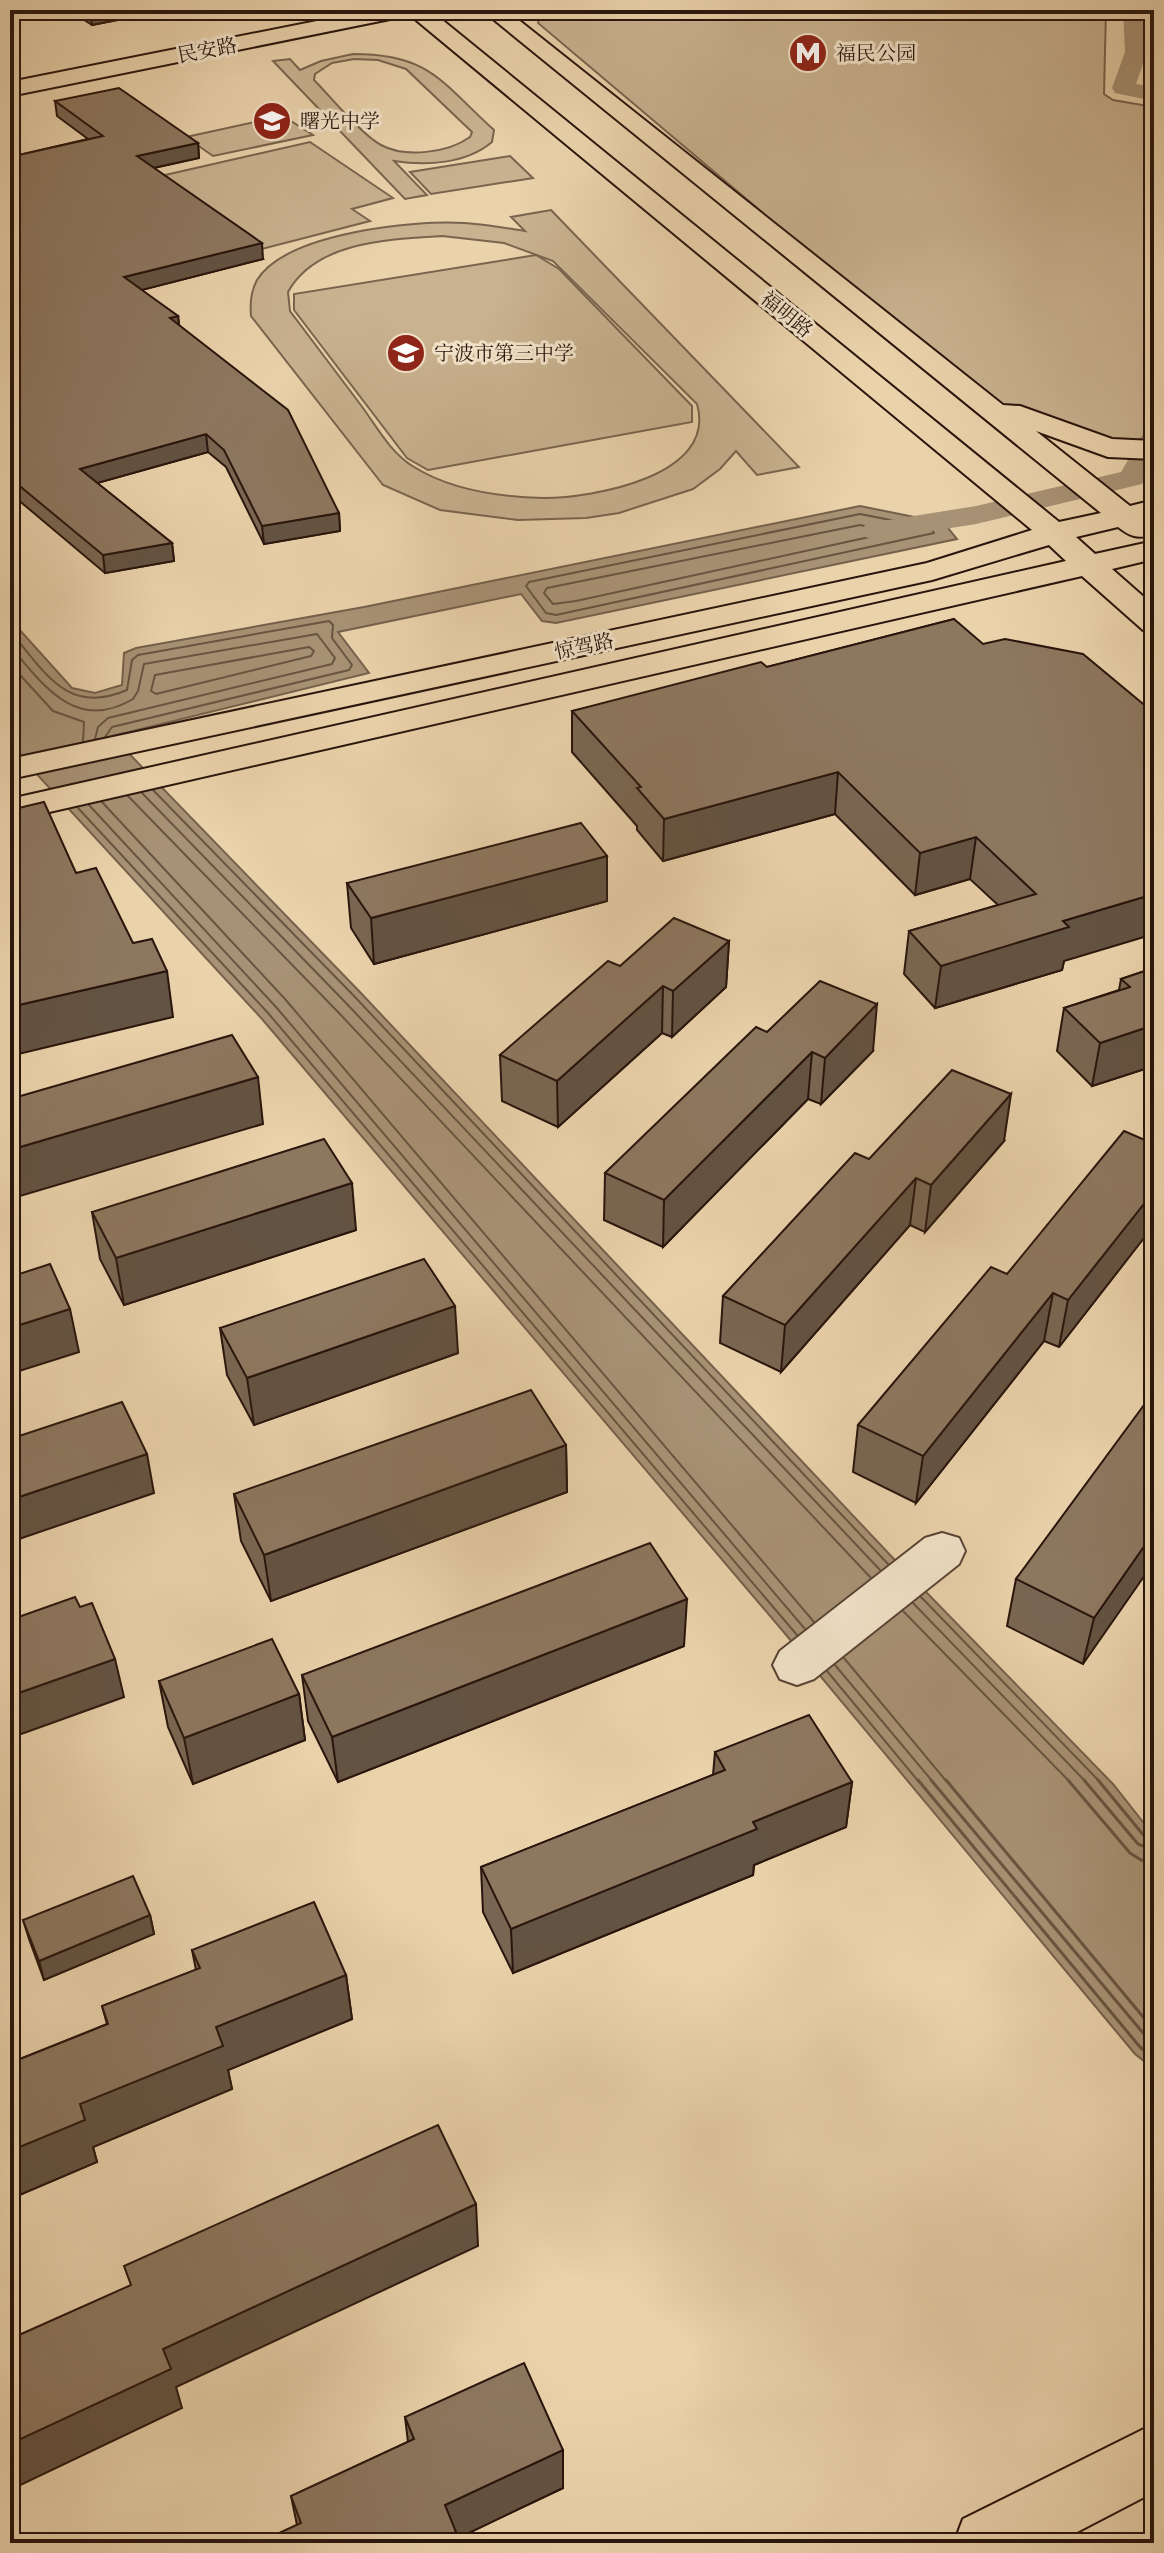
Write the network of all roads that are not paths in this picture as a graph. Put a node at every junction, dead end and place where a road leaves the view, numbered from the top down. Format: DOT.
graph roads {
  1 [pos="332,10"];
  2 [pos="404,10"];
  3 [pos="417,10"];
  4 [pos="493,10"];
  5 [pos="10,75"];
  6 [pos="10,89"];
  7 [pos="978,400"];
  8 [pos="1141,450"];
  9 [pos="1154,509"];
  10 [pos="1122,516"];
  11 [pos="1052,532"];
  12 [pos="1154,540"];
  13 [pos="1154,550"];
  14 [pos="1089,565"];
  15 [pos="1154,623"];
  16 [pos="10,769"];
  17 [pos="13,809"];
  18 [pos="942,1551"];
  19 [pos="797,1665"];
  20 [pos="1154,2457"];
  21 [pos="987,2543"];
  1 -- 5 [label="main road, 民安路"];
  2 -- 6 [label="main road, 民安路"];
  3 -- 11 [label="main road, 福明路"];
  4 -- 7 [label="main road"];
  7 -- 8 [label="main road"];
  7 -- 10 [label="main road"];
  9 -- 10 [label="main road, 惊驾路"];
  10 -- 11 [label="main road, 惊驾路"];
  10 -- 12 [label="main road"];
  11 -- 14 [label="main road, 福明路"];
  11 -- 16 [label="main road, 惊驾路"];
  13 -- 14 [label="main road, 惊驾路"];
  14 -- 15 [label="main road, 福明路"];
  14 -- 17 [label="main road, 惊驾路"];
  18 -- 19 [label="street"];
  20 -- 21 [label="main road"];
}
